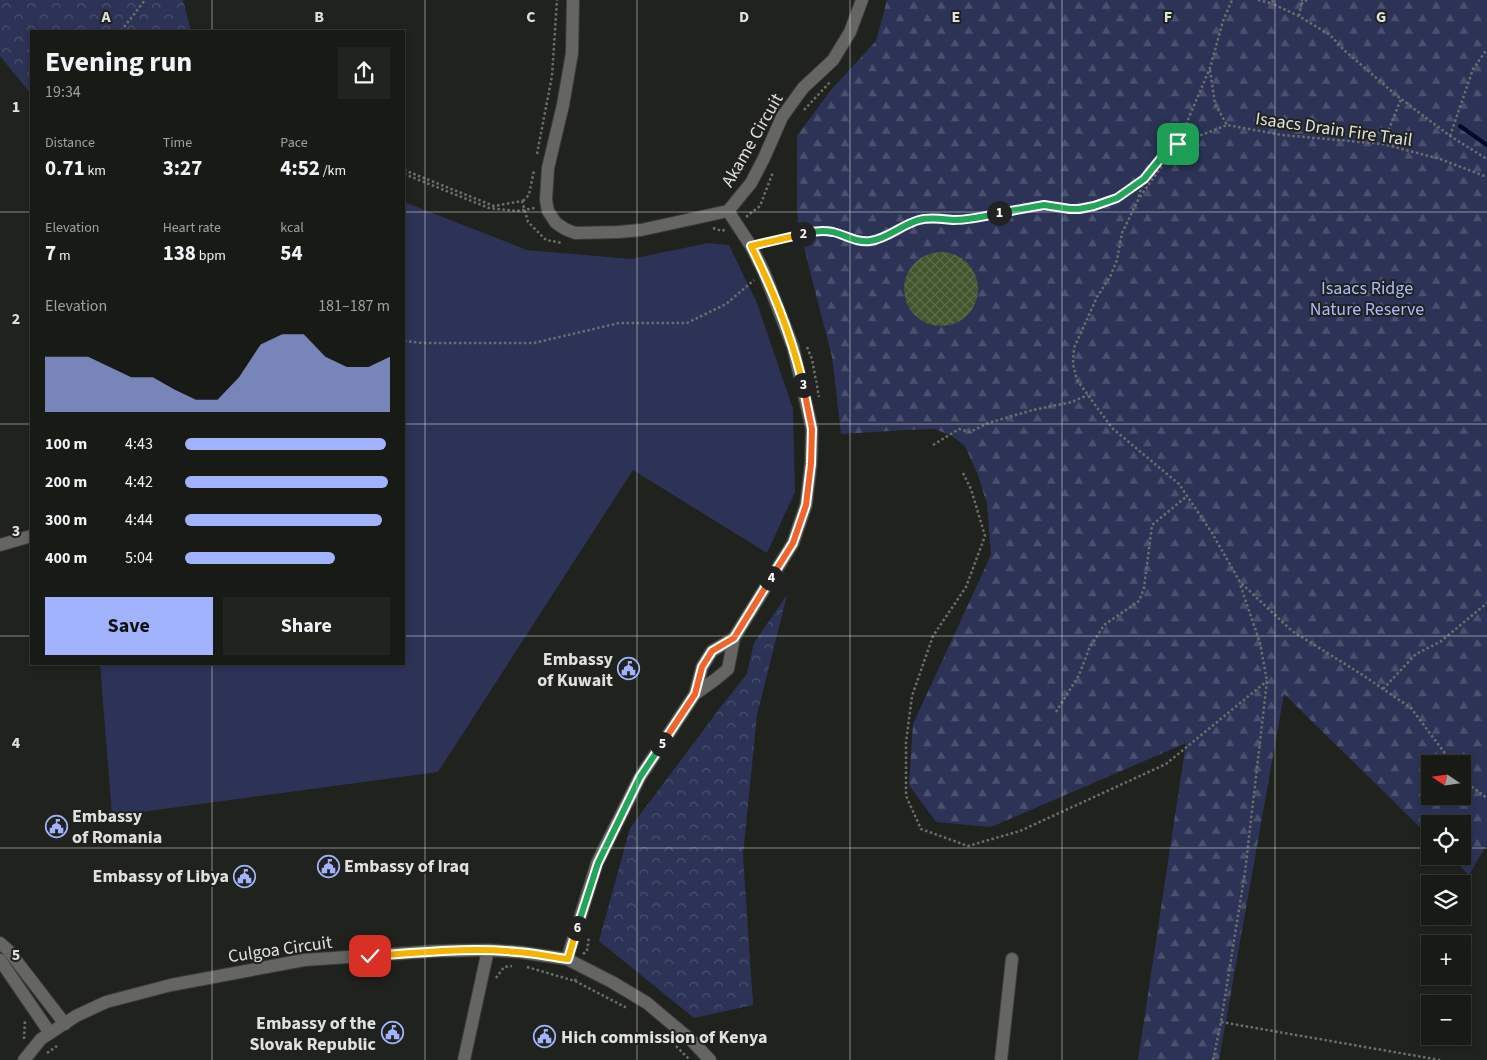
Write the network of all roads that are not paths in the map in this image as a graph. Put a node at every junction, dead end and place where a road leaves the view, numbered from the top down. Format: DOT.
graph roads {
  1 [pos="573,0"];
  2 [pos="862,0"];
  3 [pos="728,211"];
  4 [pos="30,536"];
  5 [pos="0,545"];
  6 [pos="734,638"];
  7 [pos="695,694"];
  8 [pos="0,943"];
  9 [pos="488,950"];
  10 [pos="568,959"];
  11 [pos="1012,959"];
  12 [pos="0,960"];
  13 [pos="66,1024"];
  14 [pos="50,1033"];
  15 [pos="24,1060"];
  16 [pos="464,1060"];
  17 [pos="710,1060"];
  18 [pos="1001,1060"];
  1 -- 3 [label="street, Akame Circuit"];
  2 -- 3 [label="street, Akame Circuit"];
  3 -- 6 [label="street"];
  4 -- 5 [label="street"];
  6 -- 7 [label="street"];
  6 -- 7 [label="street"];
  7 -- 10 [label="street"];
  8 -- 13 [label="street"];
  9 -- 10 [label="street, Culgoa Circuit"];
  9 -- 13 [label="street, Culgoa Circuit"];
  9 -- 16 [label="street"];
  10 -- 17 [label="street, Culgoa Circuit"];
  11 -- 18 [label="street"];
  12 -- 14 [label="street"];
  13 -- 14 [label="street, Culgoa Circuit"];
  14 -- 15 [label="street, Culgoa Circuit"];
}
